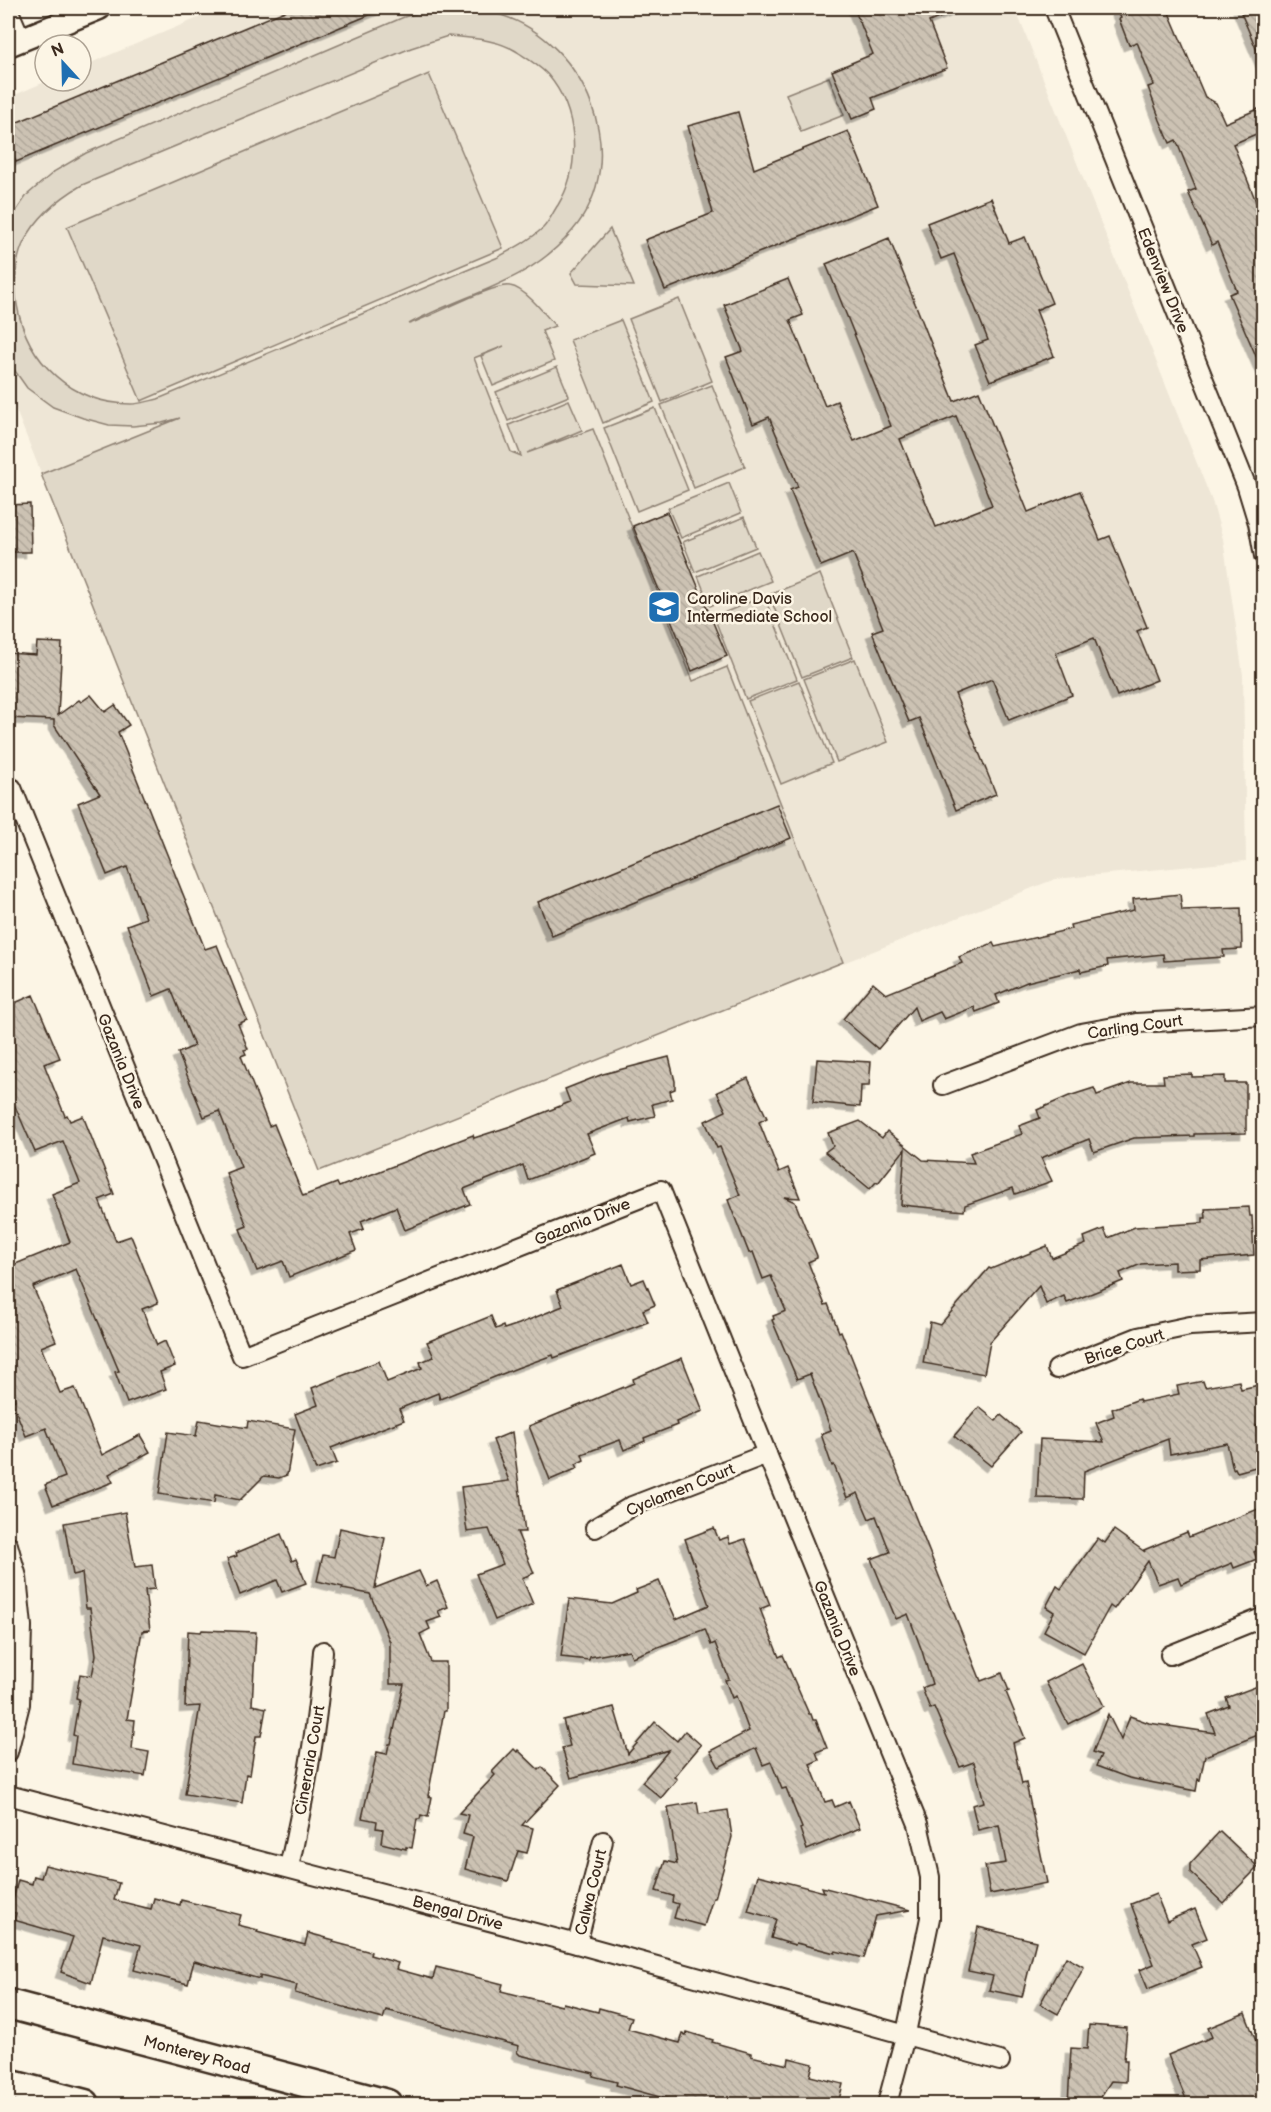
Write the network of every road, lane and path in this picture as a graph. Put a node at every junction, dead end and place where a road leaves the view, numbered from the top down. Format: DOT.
graph roads {
  1 [pos="99,8"];
  2 [pos="1054,8"];
  3 [pos="8,9"];
  4 [pos="14,42"];
  5 [pos="1263,556"];
  6 [pos="8,790"];
  7 [pos="1263,1016"];
  8 [pos="943,1085"];
  9 [pos="1263,1322"];
  10 [pos="1057,1369"];
  11 [pos="767,1454"];
  12 [pos="595,1528"];
  13 [pos="8,1545"];
  14 [pos="1263,1617"];
  15 [pos="15,1627"];
  16 [pos="323,1651"];
  17 [pos="1170,1654"];
  18 [pos="8,1752"];
  19 [pos="8,1795"];
  20 [pos="603,1841"];
  21 [pos="288,1867"];
  22 [pos="577,1944"];
  23 [pos="8,2004"];
  24 [pos="906,2033"];
  25 [pos="1000,2061"];
  26 [pos="8,2084"];
  27 [pos="85,2104"];
  28 [pos="387,2104"];
  29 [pos="887,2104"];
  1 -- 4 [label="street"];
  2 -- 5 [label="street, Edenview Drive"];
  3 -- 4 [label="street"];
  6 -- 11 [label="street, Gazania Drive"];
  7 -- 8 [label="street, Carling Court"];
  9 -- 10 [label="street, Brice Court"];
  11 -- 12 [label="street, Cyclamen Court"];
  11 -- 24 [label="street, Gazania Drive"];
  13 -- 15 [label="street"];
  14 -- 17 [label="street"];
  15 -- 18 [label="street"];
  16 -- 21 [label="street, Cineraria Court"];
  19 -- 21 [label="street, Bengal Drive"];
  20 -- 22 [label="street, Calwa Court"];
  21 -- 22 [label="street, Bengal Drive"];
  22 -- 24 [label="street, Bengal Drive"];
  23 -- 28 [label="main road, Monterey Road"];
  24 -- 25 [label="street, Bengal Drive"];
  24 -- 29 [label="street, Gazania Drive"];
  26 -- 27 [label="main road"];
}
